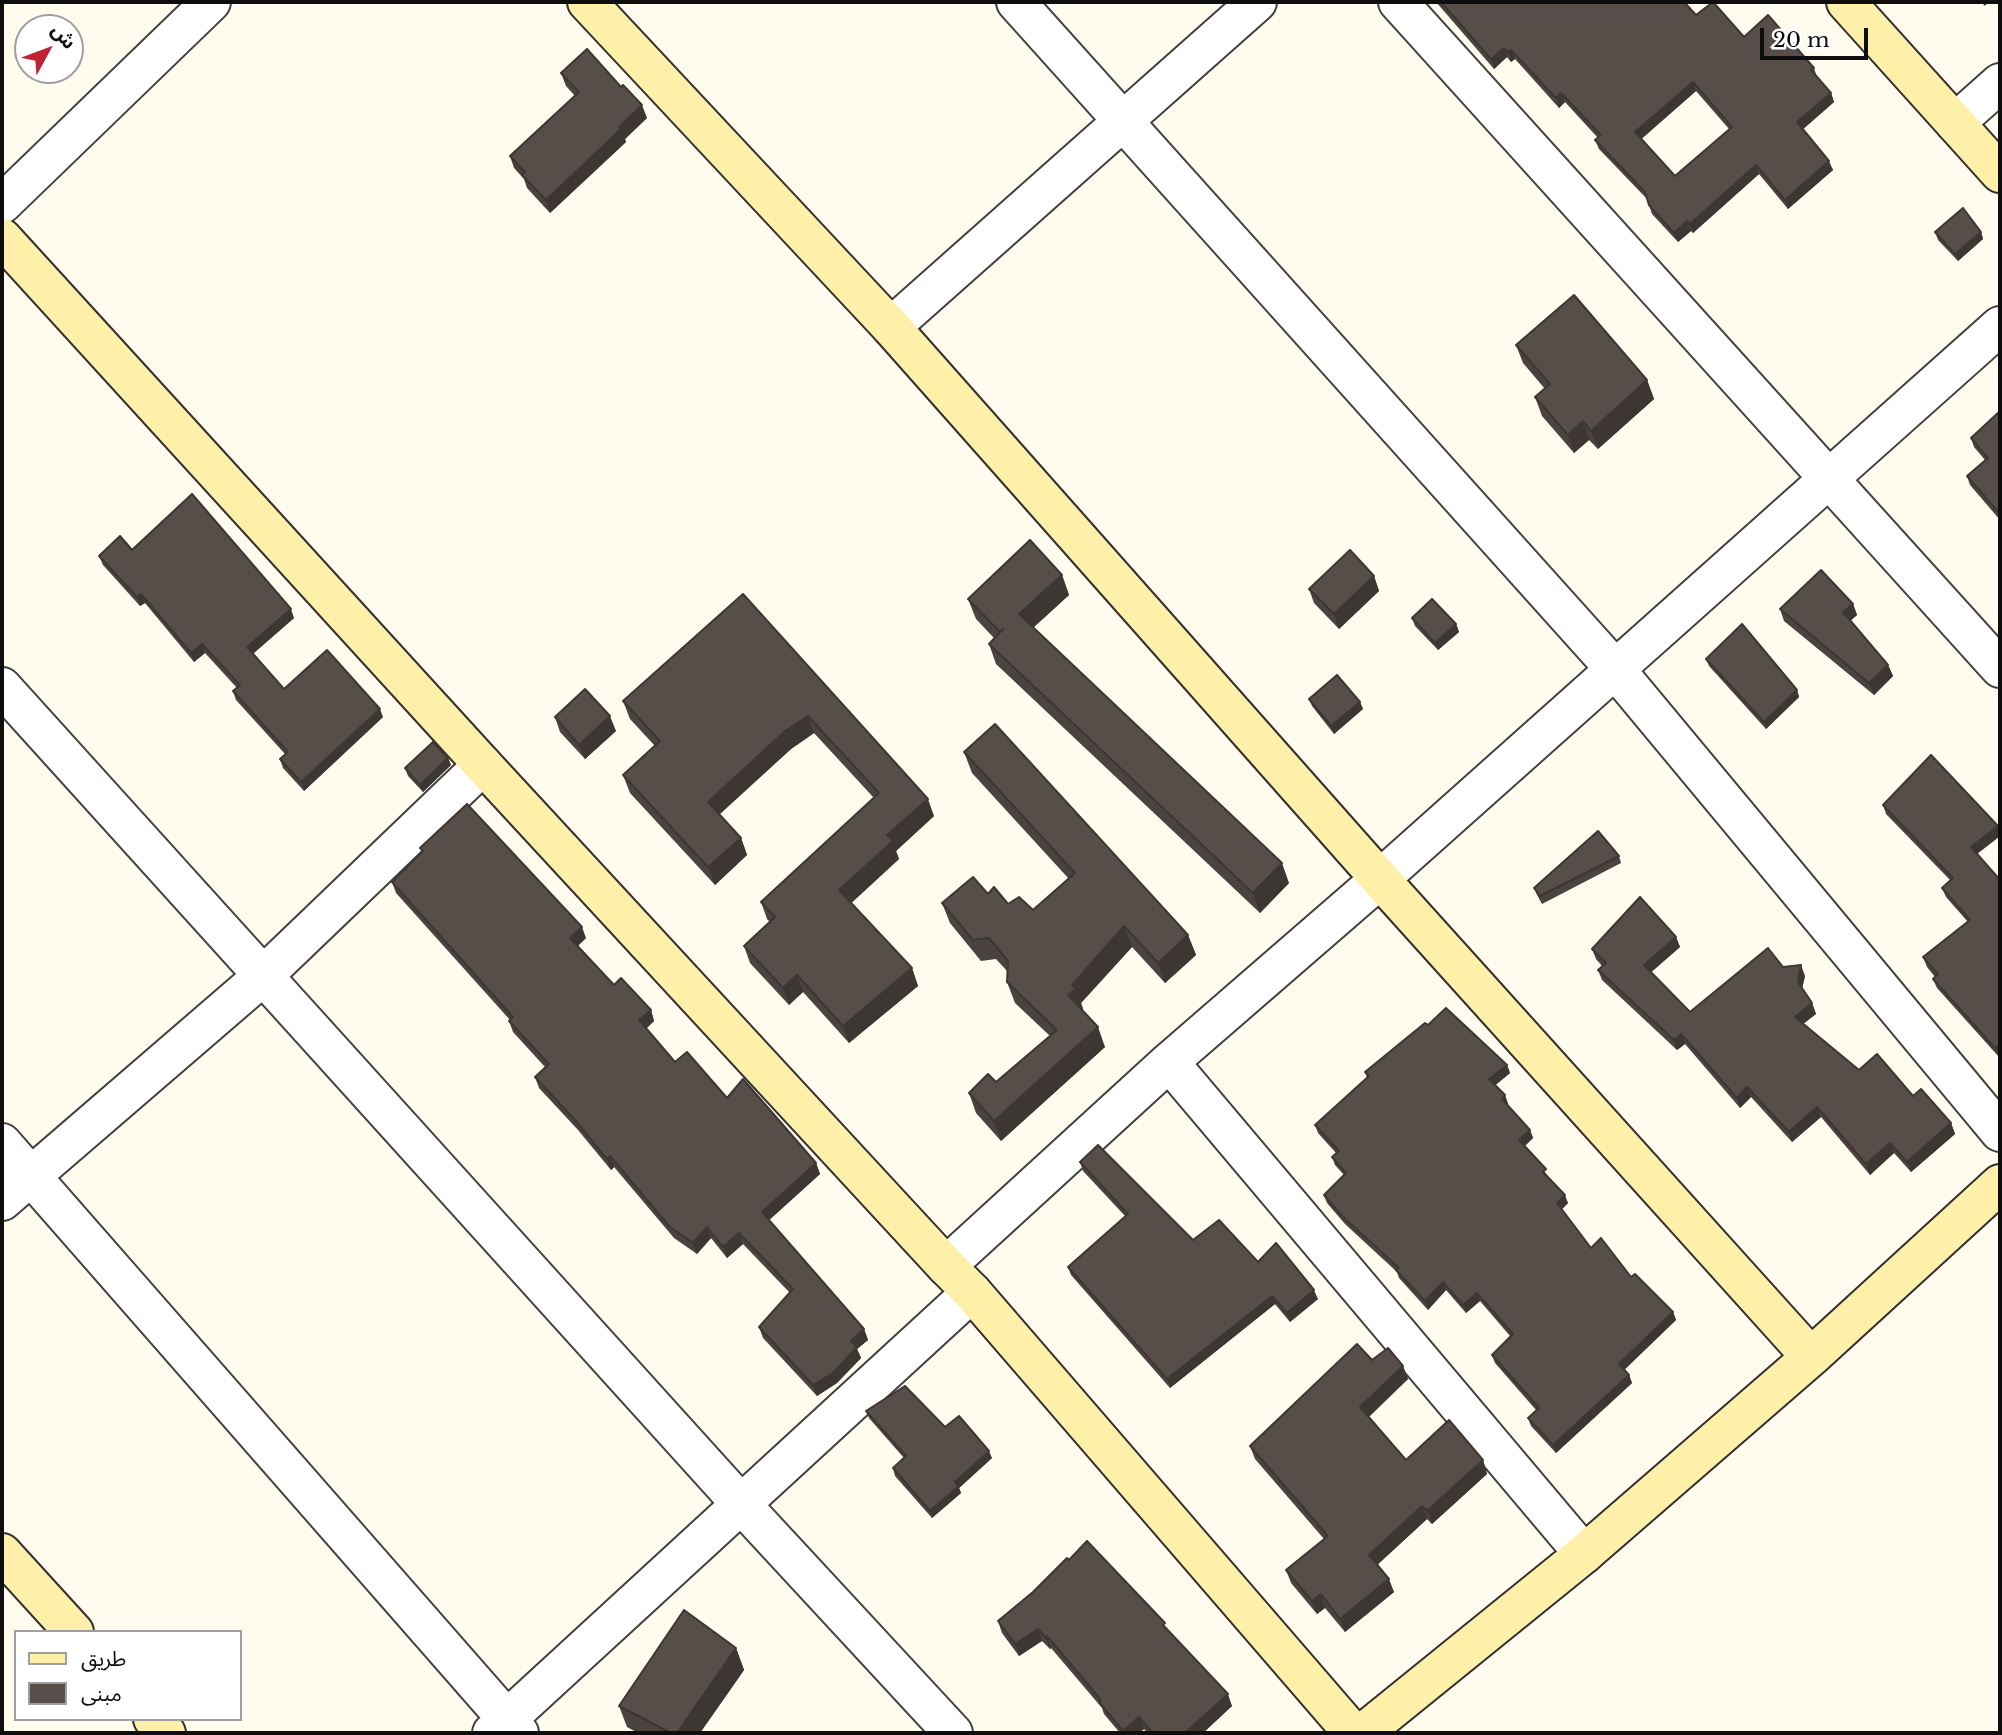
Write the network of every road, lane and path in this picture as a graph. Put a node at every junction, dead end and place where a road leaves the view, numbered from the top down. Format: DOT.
graph roads {
  1 [pos="587,2"];
  2 [pos="1016,2"];
  3 [pos="1257,2"];
  4 [pos="1398,2"];
  5 [pos="1846,2"];
  6 [pos="198,6"];
  7 [pos="2000,83"];
  8 [pos="1123,122"];
  9 [pos="1955,123"];
  10 [pos="2000,173"];
  11 [pos="2,204"];
  12 [pos="2,238"];
  13 [pos="2000,326"];
  14 [pos="891,327"];
  15 [pos="1831,479"];
  16 [pos="2000,668"];
  17 [pos="1615,669"];
  18 [pos="2,688"];
  19 [pos="483,765"];
  20 [pos="1380,878"];
  21 [pos="263,976"];
  22 [pos="1169,1062"];
  23 [pos="2000,1132"];
  24 [pos="2,1143"];
  25 [pos="30,1176"];
  26 [pos="2000,1184"];
  27 [pos="2,1201"];
  28 [pos="946,1266"];
  29 [pos="972,1292"];
  30 [pos="1811,1357"];
  31 [pos="741,1504"];
  32 [pos="2,1553"];
  33 [pos="1584,1554"];
  34 [pos="72,1630"];
  35 [pos="506,1729"];
  36 [pos="953,1733"];
  37 [pos="1353,1733"];
  38 [pos="1363,1733"];
  1 -- 14 [label="street"];
  2 -- 8 [label="street"];
  3 -- 8 [label="street"];
  4 -- 15 [label="street"];
  5 -- 9 [label="street"];
  6 -- 11 [label="street"];
  7 -- 9 [label="street"];
  8 -- 14 [label="street"];
  8 -- 17 [label="street"];
  9 -- 10 [label="street"];
  12 -- 19 [label="street"];
  13 -- 15 [label="street"];
  14 -- 20 [label="street"];
  15 -- 16 [label="street"];
  15 -- 17 [label="street"];
  17 -- 20 [label="street"];
  17 -- 23 [label="street"];
  18 -- 21 [label="street"];
  19 -- 21 [label="street"];
  19 -- 28 [label="street"];
  20 -- 22 [label="street"];
  20 -- 30 [label="street"];
  21 -- 25 [label="street"];
  21 -- 31 [label="street"];
  22 -- 28 [label="street"];
  22 -- 33 [label="street"];
  24 -- 25 [label="street"];
  25 -- 27 [label="street"];
  25 -- 35 [label="street"];
  26 -- 30 [label="street"];
  28 -- 29 [label="street"];
  29 -- 31 [label="street"];
  29 -- 37 [label="street"];
  30 -- 33 [label="street"];
  31 -- 35 [label="street"];
  31 -- 36 [label="street"];
  32 -- 34 [label="street"];
  33 -- 38 [label="street"];
}
